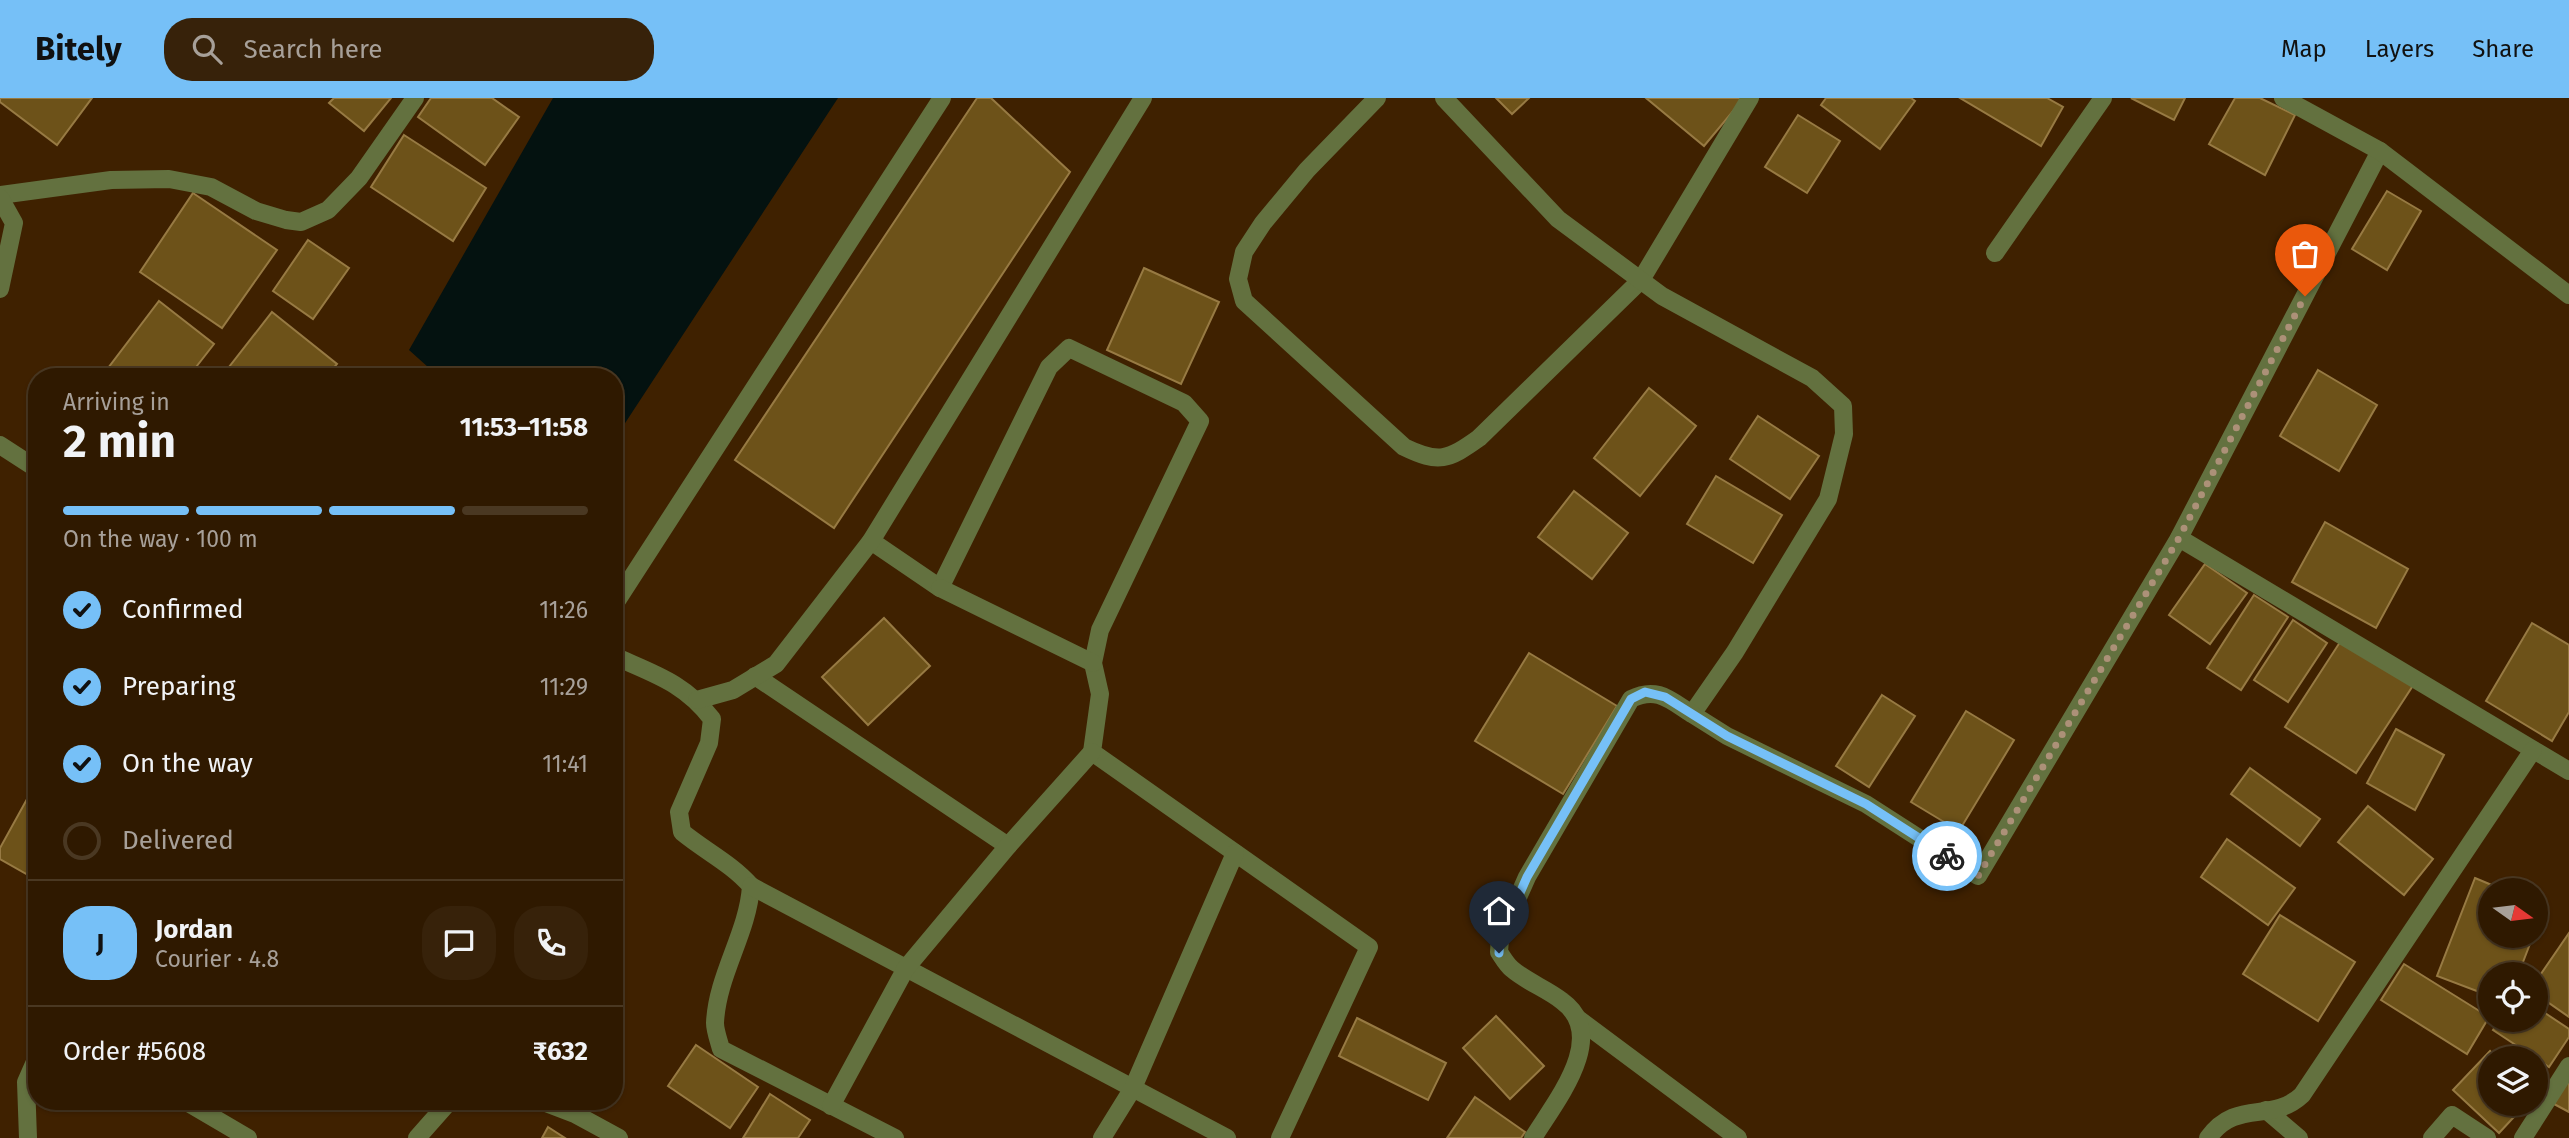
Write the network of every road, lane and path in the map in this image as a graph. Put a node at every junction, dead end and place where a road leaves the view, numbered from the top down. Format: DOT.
graph roads {
  1 [pos="415,98"];
  2 [pos="942,98"];
  3 [pos="1143,98"];
  4 [pos="1377,98"];
  5 [pos="1444,98"];
  6 [pos="1749,98"];
  7 [pos="2103,98"];
  8 [pos="2283,98"];
  9 [pos="2380,151"];
  10 [pos="0,197"];
  11 [pos="1995,253"];
  12 [pos="1641,280"];
  13 [pos="0,289"];
  14 [pos="2569,295"];
  15 [pos="0,445"];
  16 [pos="28,463"];
  17 [pos="2179,538"];
  18 [pos="871,541"];
  19 [pos="940,588"];
  20 [pos="623,591"];
  21 [pos="623,660"];
  22 [pos="1093,663"];
  23 [pos="755,676"];
  24 [pos="697,700"];
  25 [pos="1692,714"];
  26 [pos="2533,750"];
  27 [pos="1092,752"];
  28 [pos="2569,772"];
  29 [pos="1008,846"];
  30 [pos="1235,853"];
  31 [pos="751,886"];
  32 [pos="906,968"];
  33 [pos="1577,1018"];
  34 [pos="2569,1066"];
  35 [pos="28,1077"];
  36 [pos="1133,1088"];
  37 [pos="831,1106"];
  38 [pos="200,1110"];
  39 [pos="442,1110"];
  40 [pos="565,1110"];
  41 [pos="2266,1110"];
  42 [pos="28,1138"];
  43 [pos="247,1138"];
  44 [pos="417,1138"];
  45 [pos="619,1138"];
  46 [pos="895,1138"];
  47 [pos="1102,1138"];
  48 [pos="1227,1138"];
  49 [pos="1280,1138"];
  50 [pos="1534,1138"];
  51 [pos="1738,1138"];
  52 [pos="2208,1138"];
  53 [pos="2299,1138"];
  54 [pos="2432,1138"];
  55 [pos="2487,1138"];
  56 [pos="2522,1138"];
  1 -- 10 [label="street"];
  2 -- 20 [label="street"];
  3 -- 18 [label="street"];
  4 -- 12 [label="street"];
  5 -- 12 [label="street"];
  6 -- 12 [label="street"];
  7 -- 11 [label="street"];
  8 -- 9 [label="street"];
  9 -- 14 [label="street"];
  9 -- 17 [label="street"];
  10 -- 13 [label="street"];
  12 -- 25 [label="street"];
  15 -- 16 [label="street"];
  17 -- 25 [label="street"];
  17 -- 26 [label="street"];
  18 -- 19 [label="street"];
  18 -- 23 [label="street"];
  19 -- 22 [label="street"];
  19 -- 22 [label="street"];
  21 -- 24 [label="street"];
  22 -- 27 [label="street"];
  23 -- 24 [label="street"];
  23 -- 29 [label="street"];
  24 -- 31 [label="street"];
  25 -- 33 [label="street"];
  26 -- 28 [label="street"];
  26 -- 41 [label="street"];
  27 -- 29 [label="street"];
  27 -- 30 [label="street"];
  29 -- 32 [label="street"];
  30 -- 36 [label="street"];
  30 -- 49 [label="street"];
  31 -- 32 [label="street"];
  31 -- 37 [label="street"];
  32 -- 36 [label="street"];
  32 -- 37 [label="street"];
  33 -- 50 [label="street"];
  33 -- 51 [label="street"];
  34 -- 56 [label="street"];
  35 -- 42 [label="street"];
  36 -- 47 [label="street"];
  36 -- 48 [label="street"];
  37 -- 46 [label="street"];
  38 -- 43 [label="street"];
  39 -- 44 [label="street"];
  40 -- 45 [label="street"];
  41 -- 52 [label="street"];
  41 -- 53 [label="street"];
  54 -- 55 [label="street"];
}
